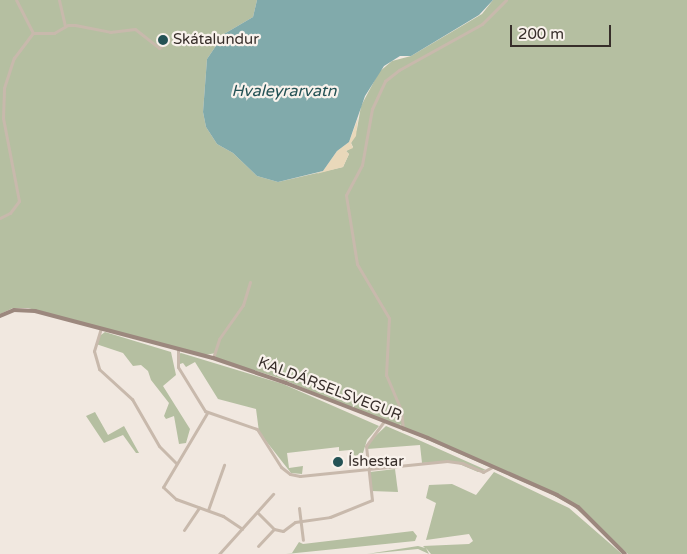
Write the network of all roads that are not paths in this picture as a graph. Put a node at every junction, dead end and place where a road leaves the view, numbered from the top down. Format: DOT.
graph roads {
  1 [pos="16,0"];
  2 [pos="59,0"];
  3 [pos="506,0"];
  4 [pos="65,26"];
  5 [pos="33,33"];
  6 [pos="169,40"];
  7 [pos="0,218"];
  8 [pos="250,282"];
  9 [pos="0,316"];
  10 [pos="101,328"];
  11 [pos="178,349"];
  12 [pos="213,358"];
  13 [pos="207,413"];
  14 [pos="384,421"];
  15 [pos="403,429"];
  16 [pos="176,463"];
  17 [pos="224,465"];
  18 [pos="492,467"];
  19 [pos="368,469"];
  20 [pos="273,494"];
  21 [pos="199,508"];
  22 [pos="298,508"];
  23 [pos="208,510"];
  24 [pos="257,512"];
  25 [pos="300,522"];
  26 [pos="242,529"];
  27 [pos="274,529"];
  28 [pos="184,530"];
  29 [pos="303,540"];
  30 [pos="258,546"];
  31 [pos="219,554"];
  32 [pos="625,554"];
  1 -- 5 [label="street"];
  2 -- 4 [label="street"];
  3 -- 15 [label="street"];
  4 -- 5 [label="street"];
  4 -- 6 [label="street"];
  5 -- 7 [label="street"];
  8 -- 12 [label="street"];
  9 -- 10 [label="street, KALDÁRSELSVEGUR"];
  10 -- 11 [label="street, KALDÁRSELSVEGUR"];
  10 -- 16 [label="street"];
  11 -- 12 [label="street, KALDÁRSELSVEGUR"];
  11 -- 13 [label="street"];
  12 -- 14 [label="street, KALDÁRSELSVEGUR"];
  13 -- 16 [label="street"];
  13 -- 19 [label="street"];
  14 -- 15 [label="street, KALDÁRSELSVEGUR"];
  14 -- 19 [label="street"];
  15 -- 18 [label="street, KALDÁRSELSVEGUR"];
  16 -- 21 [label="street"];
  17 -- 23 [label="street"];
  18 -- 19 [label="street"];
  18 -- 32 [label="street, KALDÁRSELSVEGUR"];
  19 -- 25 [label="street"];
  20 -- 24 [label="street"];
  21 -- 23 [label="street"];
  21 -- 28 [label="street"];
  22 -- 25 [label="street"];
  23 -- 26 [label="street"];
  24 -- 26 [label="street"];
  24 -- 27 [label="street"];
  25 -- 27 [label="street"];
  25 -- 29 [label="street"];
  26 -- 31 [label="street"];
  27 -- 30 [label="street"];
}
